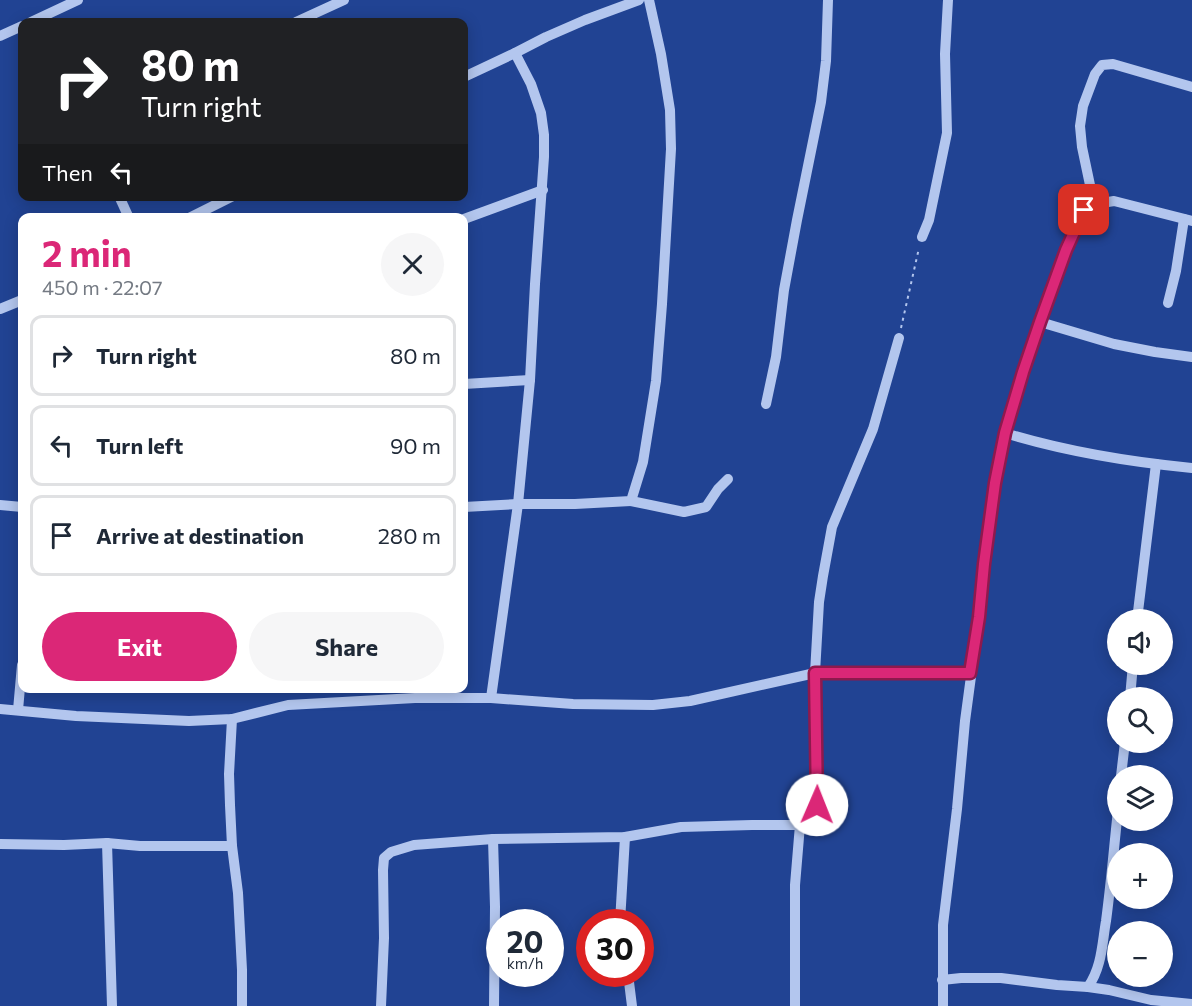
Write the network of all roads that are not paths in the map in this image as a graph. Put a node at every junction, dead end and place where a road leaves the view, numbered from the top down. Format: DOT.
graph roads {
  1 [pos="78,0"];
  2 [pos="344,0"];
  3 [pos="639,0"];
  4 [pos="649,0"];
  5 [pos="828,0"];
  6 [pos="948,0"];
  7 [pos="40,18"];
  8 [pos="305,18"];
  9 [pos="18,28"];
  10 [pos="0,36"];
  11 [pos="514,53"];
  12 [pos="468,75"];
  13 [pos="1192,87"];
  14 [pos="543,190"];
  15 [pos="226,201"];
  16 [pos="1094,204"];
  17 [pos="209,213"];
  18 [pos="468,218"];
  19 [pos="1188,220"];
  20 [pos="922,237"];
  21 [pos="18,302"];
  22 [pos="1168,303"];
  23 [pos="0,309"];
  24 [pos="1040,322"];
  25 [pos="899,338"];
  26 [pos="1192,357"];
  27 [pos="530,380"];
  28 [pos="468,384"];
  29 [pos="766,404"];
  30 [pos="1005,433"];
  31 [pos="1156,464"];
  32 [pos="1192,468"];
  33 [pos="728,479"];
  34 [pos="631,501"];
  35 [pos="518,504"];
  36 [pos="0,505"];
  37 [pos="18,507"];
  38 [pos="468,507"];
  39 [pos="1138,609"];
  40 [pos="815,673"];
  41 [pos="970,673"];
  42 [pos="19,693"];
  43 [pos="491,698"];
  44 [pos="0,709"];
  45 [pos="18,710"];
  46 [pos="232,719"];
  47 [pos="800,825"];
  48 [pos="1116,831"];
  49 [pos="625,837"];
  50 [pos="493,839"];
  51 [pos="107,843"];
  52 [pos="0,844"];
  53 [pos="232,846"];
  54 [pos="621,909"];
  55 [pos="942,980"];
  56 [pos="630,987"];
  57 [pos="1088,987"];
  58 [pos="1192,1004"];
  59 [pos="112,1006"];
  60 [pos="242,1006"];
  61 [pos="381,1006"];
  62 [pos="494,1006"];
  63 [pos="632,1006"];
  64 [pos="795,1006"];
  65 [pos="943,1006"];
  1 -- 7 [label="street"];
  2 -- 8 [label="street"];
  3 -- 11 [label="street"];
  4 -- 34 [label="street"];
  5 -- 29 [label="street"];
  6 -- 20 [label="street"];
  9 -- 10 [label="street"];
  11 -- 12 [label="street"];
  11 -- 14 [label="street"];
  13 -- 16 [label="street"];
  14 -- 18 [label="street"];
  14 -- 27 [label="street"];
  15 -- 17 [label="street"];
  16 -- 19 [label="street"];
  16 -- 24 [label="street"];
  19 -- 22 [label="street"];
  21 -- 23 [label="street"];
  24 -- 26 [label="street"];
  24 -- 30 [label="street"];
  25 -- 40 [label="street"];
  27 -- 28 [label="street"];
  27 -- 35 [label="street"];
  30 -- 31 [label="street"];
  30 -- 41 [label="street"];
  31 -- 32 [label="street"];
  31 -- 39 [label="street"];
  33 -- 34 [label="street"];
  34 -- 35 [label="street"];
  35 -- 38 [label="street"];
  35 -- 43 [label="street"];
  36 -- 37 [label="street"];
  40 -- 41 [label="street"];
  40 -- 43 [label="street"];
  40 -- 47 [label="street"];
  41 -- 55 [label="street"];
  42 -- 45 [label="street"];
  43 -- 46 [label="street"];
  44 -- 45 [label="street"];
  45 -- 46 [label="street"];
  46 -- 53 [label="street"];
  47 -- 49 [label="street"];
  47 -- 64 [label="street"];
  48 -- 57 [label="street"];
  49 -- 50 [label="street"];
  49 -- 54 [label="street"];
  50 -- 61 [label="street"];
  50 -- 62 [label="street"];
  51 -- 52 [label="street"];
  51 -- 53 [label="street"];
  51 -- 59 [label="street"];
  53 -- 60 [label="street"];
  55 -- 57 [label="street"];
  55 -- 65 [label="street"];
  56 -- 63 [label="street"];
  57 -- 58 [label="street"];
}
